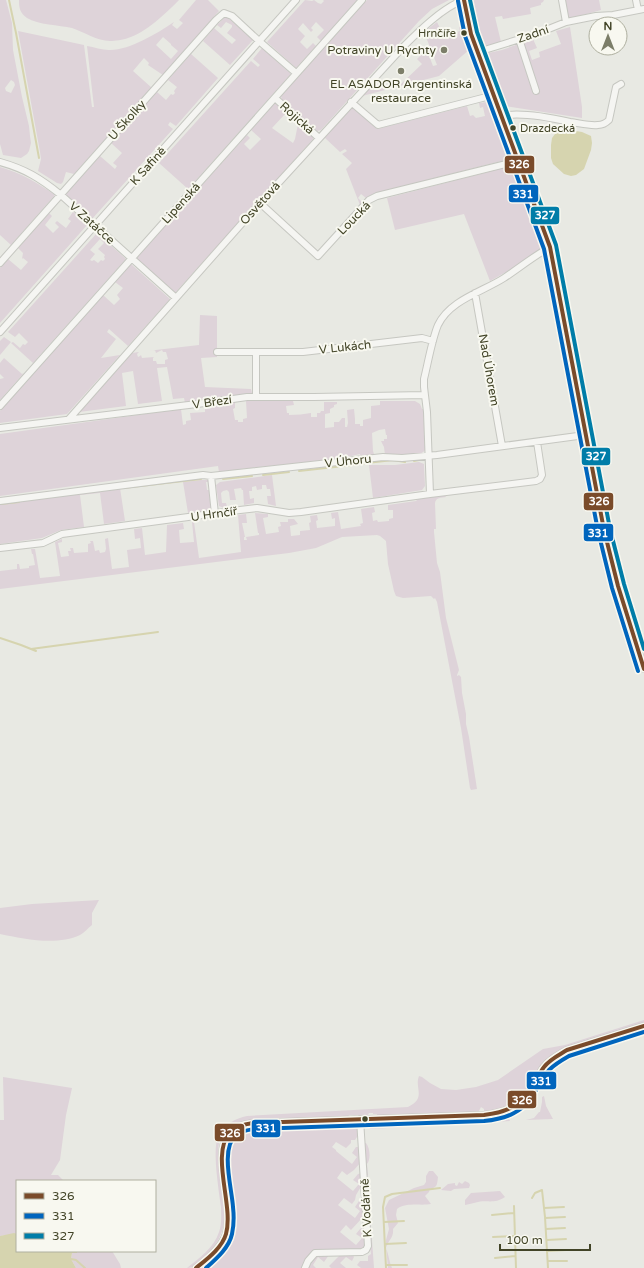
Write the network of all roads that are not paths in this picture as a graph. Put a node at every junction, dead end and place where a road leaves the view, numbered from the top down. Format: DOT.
graph roads {
  1 [pos="296,0"];
  2 [pos="362,0"];
  3 [pos="464,0"];
  4 [pos="562,0"];
  5 [pos="636,0"];
  6 [pos="641,9"];
  7 [pos="566,22"];
  8 [pos="519,39"];
  9 [pos="259,41"];
  10 [pos="478,52"];
  11 [pos="296,74"];
  12 [pos="621,84"];
  13 [pos="536,91"];
  14 [pos="494,96"];
  15 [pos="275,98"];
  16 [pos="351,102"];
  17 [pos="502,116"];
  18 [pos="319,138"];
  19 [pos="518,161"];
  20 [pos="0,162"];
  21 [pos="61,195"];
  22 [pos="260,203"];
  23 [pos="95,226"];
  24 [pos="550,247"];
  25 [pos="132,258"];
  26 [pos="0,263"];
  27 [pos="475,293"];
  28 [pos="176,298"];
  29 [pos="0,332"];
  30 [pos="433,341"];
  31 [pos="217,352"];
  32 [pos="256,352"];
  33 [pos="256,396"];
  34 [pos="425,396"];
  35 [pos="0,406"];
  36 [pos="69,418"];
  37 [pos="0,428"];
  38 [pos="586,435"];
  39 [pos="537,442"];
  40 [pos="502,446"];
  41 [pos="428,455"];
  42 [pos="212,476"];
  43 [pos="430,494"];
  44 [pos="0,501"];
  45 [pos="215,514"];
  46 [pos="0,548"];
  47 [pos="644,669"];
  48 [pos="644,1026"];
  49 [pos="360,1119"];
  50 [pos="196,1268"];
  51 [pos="305,1268"];
  1 -- 9 [label="street, K Safině"];
  2 -- 11 [label="street, Lipenská"];
  3 -- 10 [label="street"];
  3 -- 16 [label="street, Osvětová"];
  4 -- 7 [label="street"];
  5 -- 6 [label="street"];
  6 -- 7 [label="street, Zadní"];
  7 -- 8 [label="street, Zadní"];
  8 -- 10 [label="street, Zadní"];
  8 -- 13 [label="street"];
  9 -- 11 [label="street"];
  9 -- 21 [label="street, U Školky"];
  9 -- 23 [label="street, K Safině"];
  10 -- 14 [label="street"];
  11 -- 15 [label="street, Lipenská"];
  12 -- 17 [label="street"];
  14 -- 16 [label="street"];
  14 -- 17 [label="street"];
  15 -- 18 [label="street, Rojická"];
  15 -- 25 [label="street, Lipenská"];
  16 -- 18 [label="street, Osvětová"];
  17 -- 19 [label="street"];
  18 -- 22 [label="street, Osvětová"];
  19 -- 22 [label="street, Loucká"];
  19 -- 24 [label="street"];
  20 -- 21 [label="street, V Zatáčce"];
  21 -- 23 [label="street, V Zatáčce"];
  21 -- 26 [label="street, U Školky"];
  22 -- 28 [label="street, Osvětová"];
  23 -- 25 [label="street, V Zatáčce"];
  23 -- 29 [label="street, K Safině"];
  24 -- 27 [label="street"];
  24 -- 38 [label="street"];
  25 -- 28 [label="street, V Zatáčce"];
  25 -- 35 [label="street, Lipenská"];
  27 -- 30 [label="street"];
  27 -- 40 [label="street, Nad Úhorem"];
  28 -- 36 [label="street, Osvětová"];
  30 -- 32 [label="street, V Lukách"];
  30 -- 34 [label="street"];
  31 -- 32 [label="street, V Lukách"];
  32 -- 33 [label="street"];
  33 -- 34 [label="street, V Březí"];
  33 -- 36 [label="street, V Březí"];
  34 -- 41 [label="street"];
  36 -- 37 [label="street, V Březí"];
  38 -- 39 [label="street, V Úhoru"];
  38 -- 47 [label="street"];
  39 -- 40 [label="street, V Úhoru"];
  39 -- 43 [label="street, U Hrnčíř"];
  40 -- 41 [label="street, V Úhoru"];
  41 -- 42 [label="street, V Úhoru"];
  41 -- 43 [label="street"];
  42 -- 44 [label="street, V Úhoru"];
  42 -- 45 [label="street"];
  43 -- 45 [label="street, U Hrnčíř"];
  45 -- 46 [label="street, U Hrnčíř"];
  48 -- 49 [label="street"];
  49 -- 50 [label="street"];
  49 -- 51 [label="street, K Vodárně"];
}
